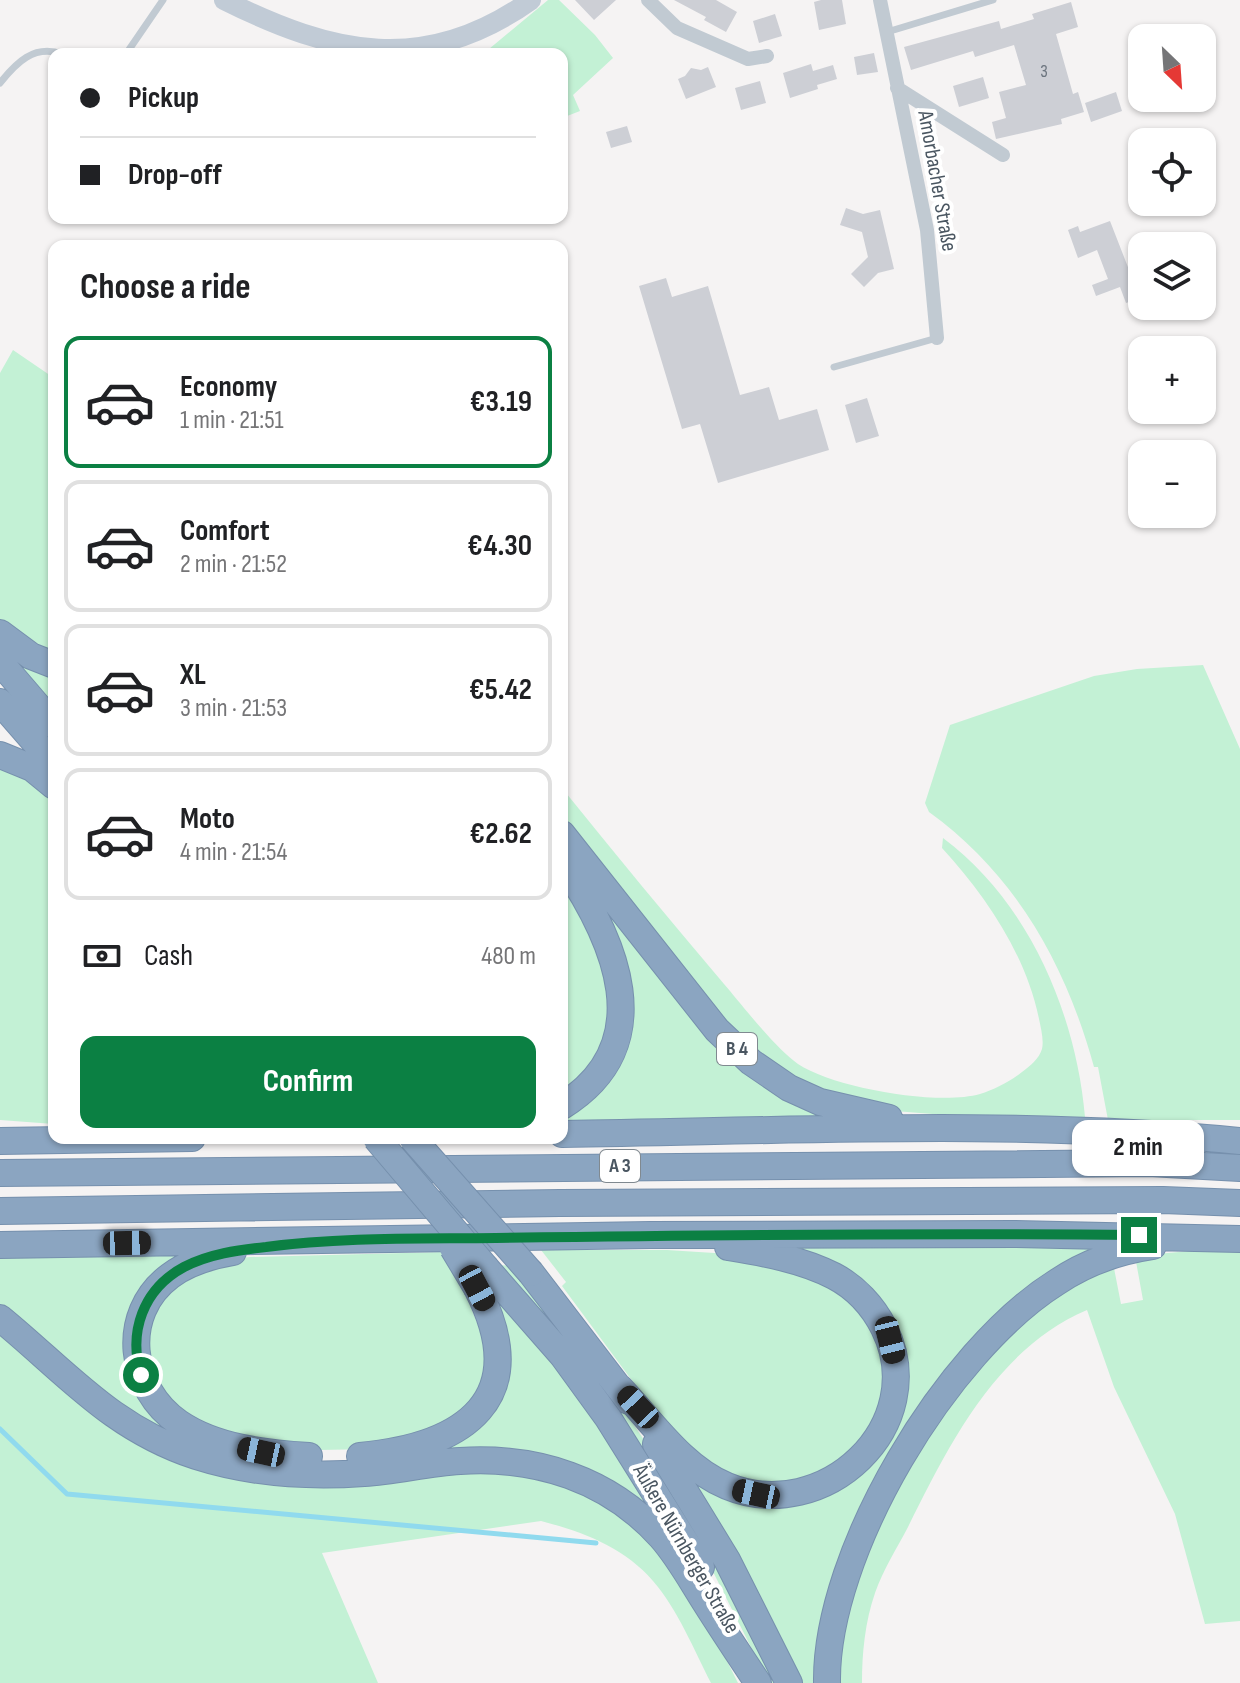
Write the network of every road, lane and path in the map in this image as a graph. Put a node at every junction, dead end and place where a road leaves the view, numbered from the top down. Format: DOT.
graph roads {
  1 [pos="163,0"];
  2 [pos="224,0"];
  3 [pos="531,0"];
  4 [pos="648,0"];
  5 [pos="880,0"];
  6 [pos="993,0"];
  7 [pos="887,32"];
  8 [pos="130,48"];
  9 [pos="366,48"];
  10 [pos="431,48"];
  11 [pos="48,52"];
  12 [pos="767,56"];
  13 [pos="0,83"];
  14 [pos="897,88"];
  15 [pos="1003,155"];
  16 [pos="937,338"];
  17 [pos="834,367"];
  18 [pos="0,633"];
  19 [pos="0,662"];
  20 [pos="48,663"];
  21 [pos="0,702"];
  22 [pos="48,718"];
  23 [pos="0,755"];
  24 [pos="48,757"];
  25 [pos="48,781"];
  26 [pos="568,842"];
  27 [pos="568,871"];
  28 [pos="568,1102"];
  29 [pos="0,1127"];
  30 [pos="996,1128"];
  31 [pos="48,1132"];
  32 [pos="568,1134"];
  33 [pos="48,1140"];
  34 [pos="0,1141"];
  35 [pos="1240,1141"];
  36 [pos="381,1144"];
  37 [pos="417,1144"];
  38 [pos="1240,1168"];
  39 [pos="0,1173"];
  40 [pos="1240,1203"];
  41 [pos="0,1211"];
  42 [pos="650,1235"];
  43 [pos="311,1241"];
  44 [pos="1240,1241"];
  45 [pos="0,1245"];
  46 [pos="482,1278"];
  47 [pos="0,1318"];
  48 [pos="620,1388"];
  49 [pos="759,1683"];
  50 [pos="789,1683"];
  51 [pos="827,1683"];
  1 -- 8 [label="lane"];
  2 -- 9 [label="street"];
  3 -- 10 [label="street"];
  4 -- 12 [label="street"];
  5 -- 7 [label="street, Amorbacher Straße"];
  6 -- 7 [label="lane"];
  7 -- 14 [label="street, Amorbacher Straße"];
  11 -- 13 [label="lane"];
  14 -- 15 [label="street"];
  14 -- 16 [label="street, Amorbacher Straße"];
  16 -- 17 [label="lane"];
  18 -- 20 [label="highway"];
  19 -- 22 [label="highway"];
  21 -- 24 [label="highway"];
  23 -- 25 [label="highway"];
  26 -- 30 [label="highway, B 4"];
  27 -- 28 [label="highway"];
  29 -- 31 [label="highway"];
  30 -- 32 [label="highway"];
  30 -- 35 [label="highway"];
  33 -- 34 [label="highway"];
  36 -- 46 [label="highway, Äußere Nürnberger Straße, bridge"];
  37 -- 48 [label="highway, Äußere Nürnberger Straße, bridge"];
  38 -- 39 [label="highway, A 3"];
  40 -- 41 [label="highway, A 3"];
  42 -- 43 [label="highway"];
  42 -- 44 [label="highway"];
  42 -- 48 [label="highway"];
  43 -- 45 [label="highway"];
  43 -- 46 [label="highway"];
  44 -- 51 [label="highway"];
  46 -- 49 [label="highway, Äußere Nürnberger Straße"];
  47 -- 49 [label="highway"];
  48 -- 50 [label="highway, Äußere Nürnberger Straße"];
}
